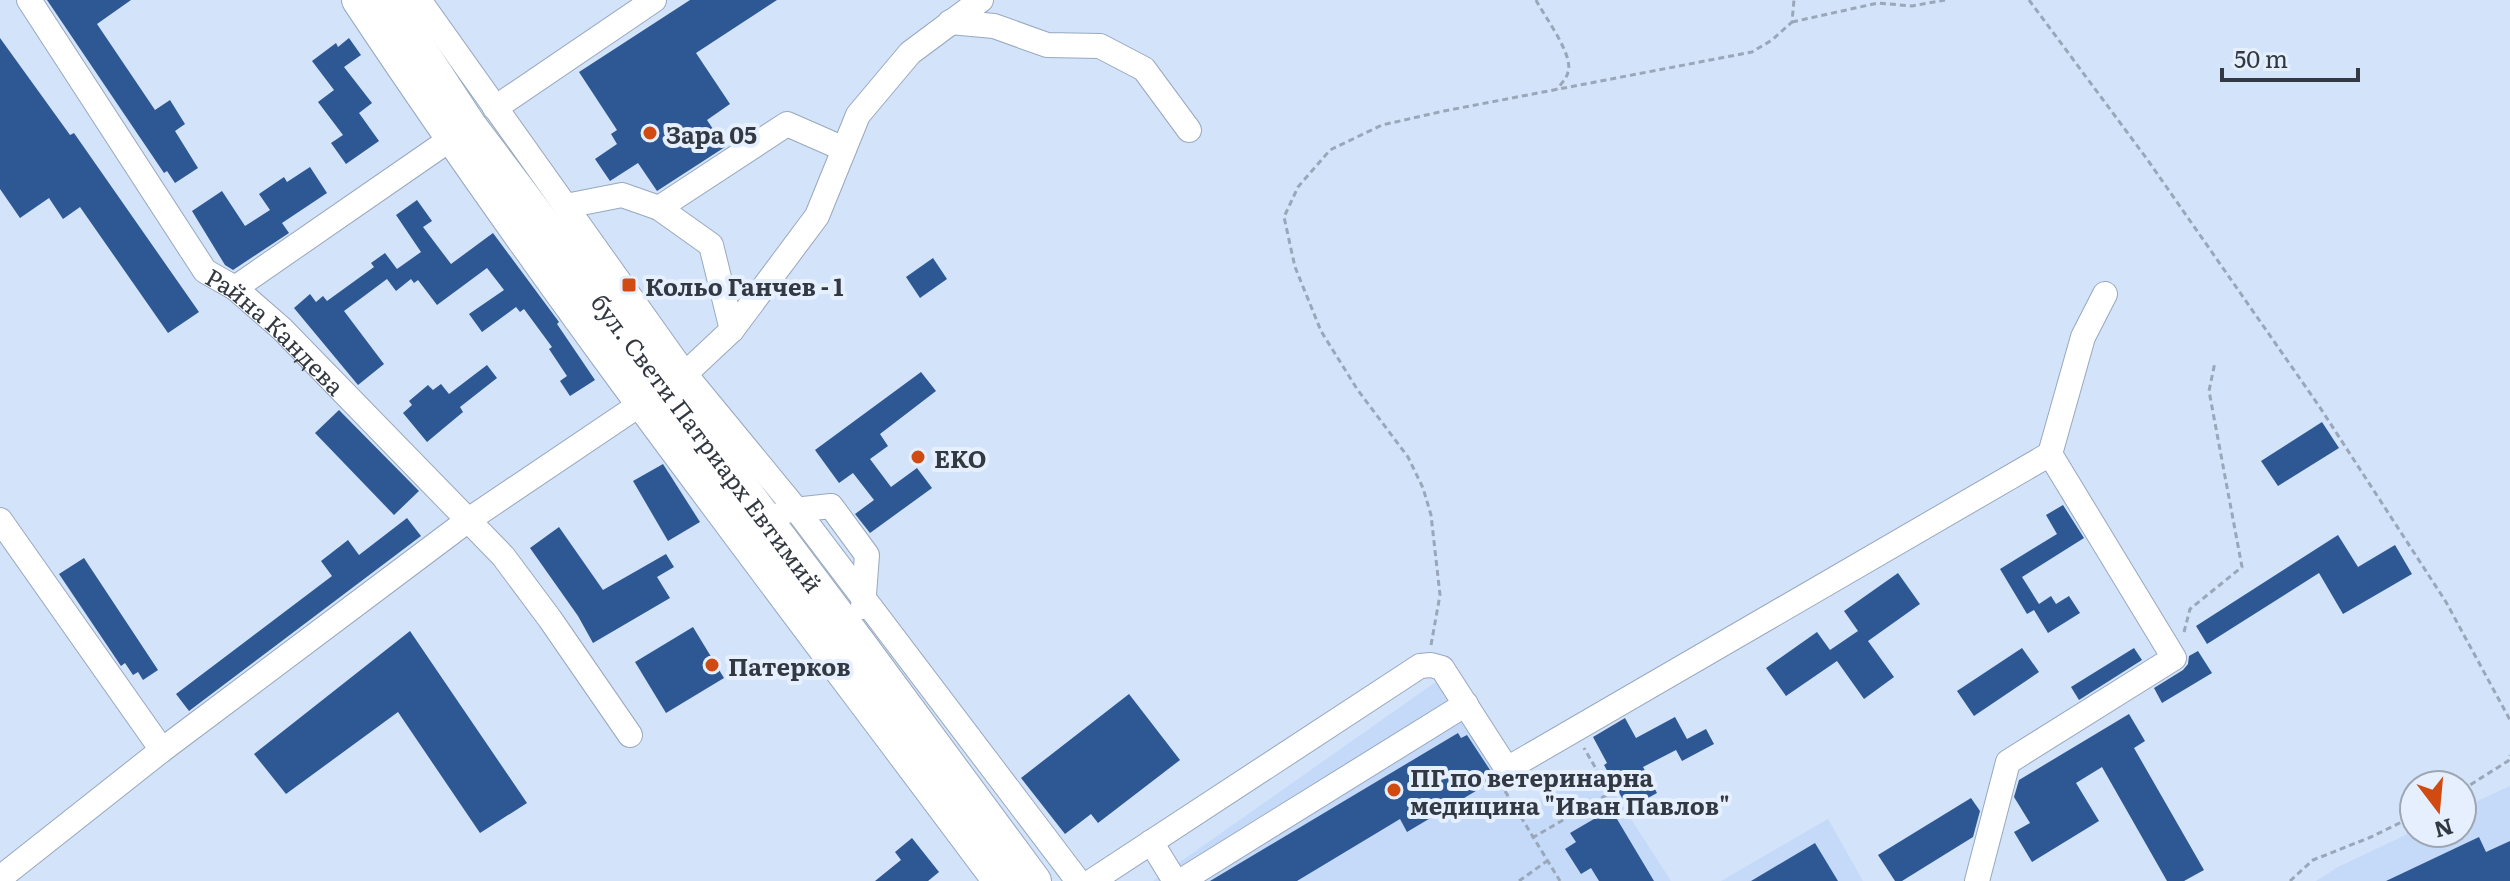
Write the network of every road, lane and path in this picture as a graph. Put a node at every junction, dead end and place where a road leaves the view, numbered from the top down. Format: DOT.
graph roads {
  1 [pos="29,0"];
  2 [pos="358,0"];
  3 [pos="388,0"];
  4 [pos="419,0"];
  5 [pos="654,0"];
  6 [pos="981,0"];
  7 [pos="1536,0"];
  8 [pos="1794,0"];
  9 [pos="1945,0"];
  10 [pos="2029,0"];
  11 [pos="950,22"];
  12 [pos="1792,22"];
  13 [pos="1557,89"];
  14 [pos="495,108"];
  15 [pos="1189,130"];
  16 [pos="452,138"];
  17 [pos="844,149"];
  18 [pos="566,206"];
  19 [pos="659,208"];
  20 [pos="235,288"];
  21 [pos="2105,294"];
  22 [pos="732,330"];
  23 [pos="2215,362"];
  24 [pos="664,387"];
  25 [pos="2050,454"];
  26 [pos="796,509"];
  27 [pos="762,514"];
  28 [pos="0,520"];
  29 [pos="467,521"];
  30 [pos="864,599"];
  31 [pos="858,641"];
  32 [pos="2174,658"];
  33 [pos="1420,666"];
  34 [pos="1466,704"];
  35 [pos="2510,720"];
  36 [pos="1574,731"];
  37 [pos="630,735"];
  38 [pos="162,750"];
  39 [pos="2510,755"];
  40 [pos="2509,761"];
  41 [pos="1507,769"];
  42 [pos="2478,780"];
  43 [pos="2398,824"];
  44 [pos="1532,838"];
  45 [pos="1151,842"];
  46 [pos="1547,861"];
  47 [pos="0,878"];
  48 [pos="999,881"];
  49 [pos="1035,881"];
  50 [pos="1078,881"];
  51 [pos="1092,881"];
  52 [pos="1178,881"];
  53 [pos="1519,881"];
  54 [pos="1560,881"];
  55 [pos="1977,881"];
  56 [pos="2290,881"];
  1 -- 20 [label="street, Райна Кандева"];
  2 -- 16 [label="main road, бул. Свети Патриарх Евтимий"];
  3 -- 24 [label="main road, бул. Свети Патриарх Евтимий"];
  4 -- 14 [label="street"];
  5 -- 14 [label="street"];
  6 -- 11 [label="street"];
  7 -- 13 [label="path"];
  8 -- 12 [label="path"];
  9 -- 12 [label="path"];
  10 -- 35 [label="path"];
  11 -- 15 [label="street"];
  11 -- 17 [label="street"];
  12 -- 13 [label="path"];
  13 -- 33 [label="path"];
  14 -- 18 [label="street"];
  16 -- 20 [label="street"];
  16 -- 24 [label="main road, бул. Свети Патриарх Евтимий"];
  17 -- 19 [label="street"];
  17 -- 22 [label="street"];
  18 -- 19 [label="street"];
  18 -- 24 [label="street"];
  19 -- 22 [label="street"];
  20 -- 29 [label="street, Райна Кандева"];
  21 -- 25 [label="street"];
  22 -- 24 [label="street"];
  23 -- 32 [label="path"];
  24 -- 26 [label="street"];
  24 -- 27 [label="main road, бул. Свети Патриарх Евтимий"];
  24 -- 29 [label="street"];
  24 -- 48 [label="main road, бул. Свети Патриарх Евтимий"];
  25 -- 32 [label="street"];
  25 -- 36 [label="street"];
  26 -- 27 [label="street"];
  26 -- 30 [label="street"];
  27 -- 31 [label="main road, бул. Свети Патриарх Евтимий"];
  28 -- 38 [label="street"];
  29 -- 37 [label="street, Райна Кандева"];
  29 -- 38 [label="street"];
  30 -- 31 [label="street"];
  30 -- 50 [label="street"];
  31 -- 49 [label="main road, бул. Свети Патриарх Евтимий"];
  32 -- 55 [label="street"];
  33 -- 34 [label="street"];
  33 -- 45 [label="street"];
  34 -- 41 [label="street"];
  34 -- 52 [label="street"];
  36 -- 41 [label="street"];
  36 -- 44 [label="path"];
  38 -- 47 [label="street"];
  39 -- 40 [label="path"];
  40 -- 42 [label="path"];
  41 -- 44 [label="path"];
  43 -- 56 [label="path"];
  44 -- 46 [label="path"];
  45 -- 51 [label="street"];
  45 -- 52 [label="street"];
  46 -- 53 [label="path"];
  46 -- 54 [label="path"];
}
